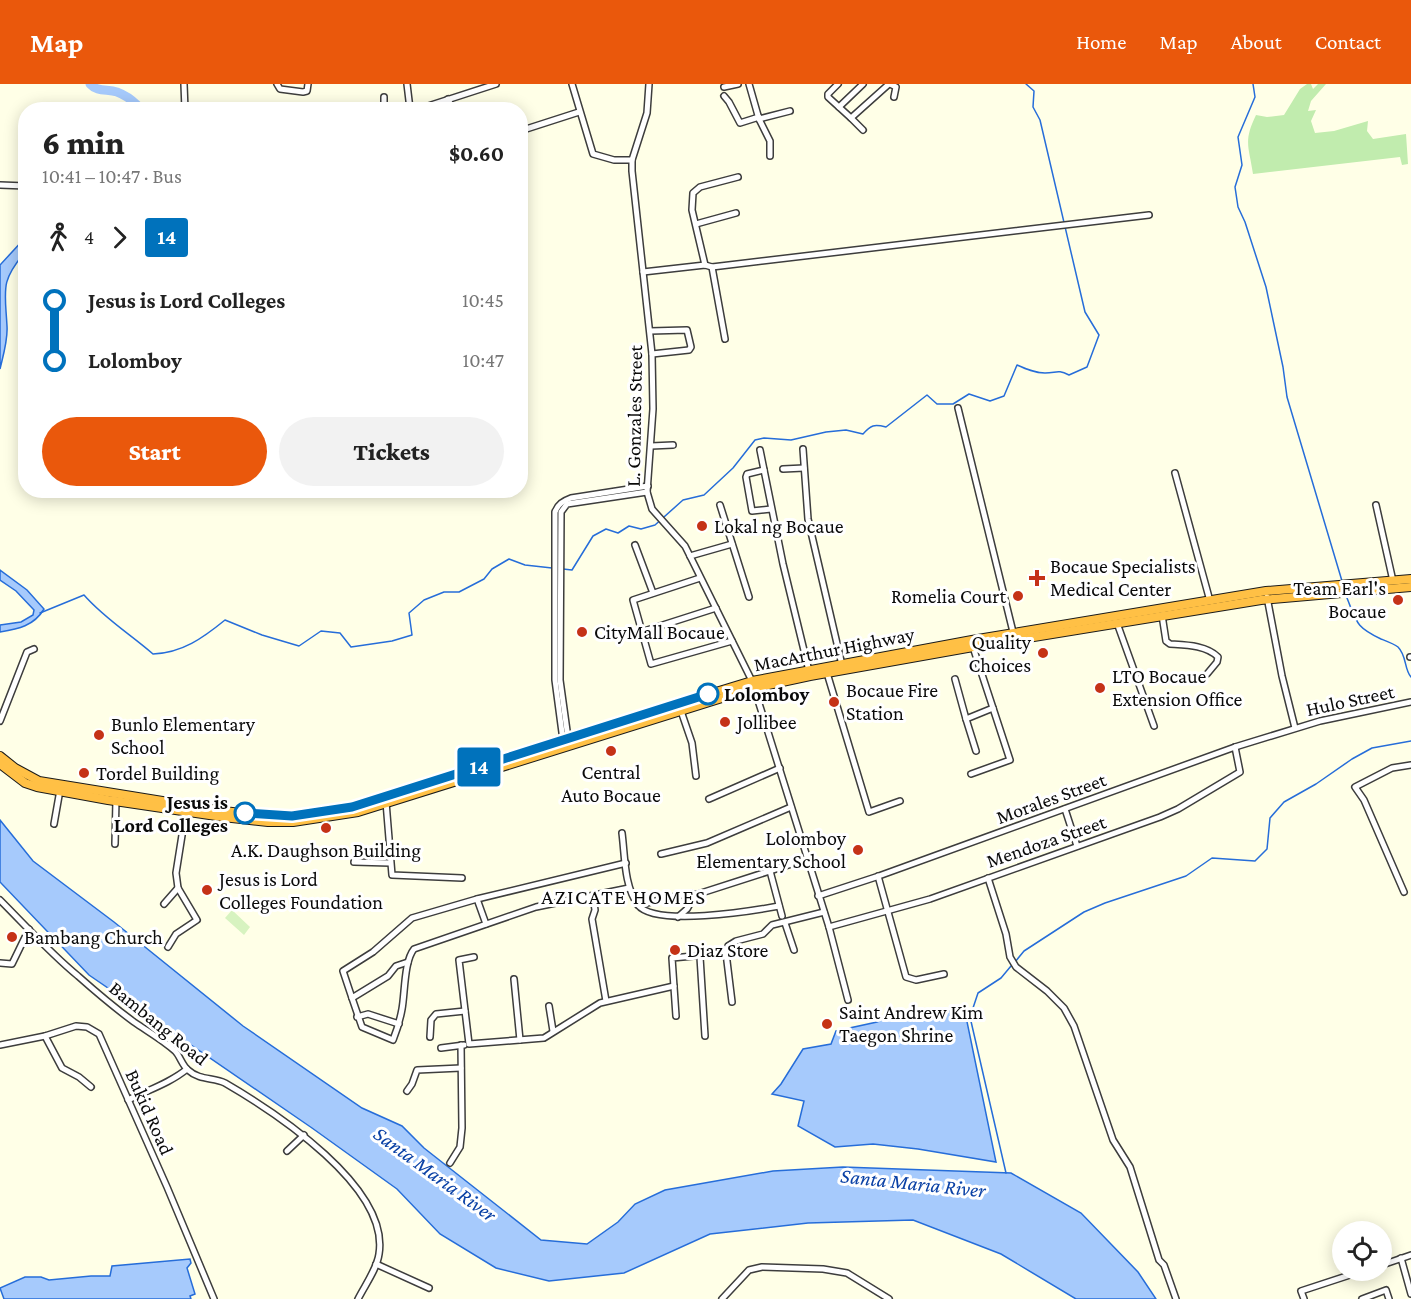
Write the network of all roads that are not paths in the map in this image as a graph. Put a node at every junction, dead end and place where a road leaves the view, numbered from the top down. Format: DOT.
graph roads {
  1 [pos="184,84"];
  2 [pos="308,84"];
  3 [pos="407,84"];
  4 [pos="496,84"];
  5 [pos="572,84"];
  6 [pos="649,84"];
  7 [pos="738,84"];
  8 [pos="749,84"];
  9 [pos="838,84"];
  10 [pos="863,84"];
  11 [pos="277,85"];
  12 [pos="893,85"];
  13 [pos="724,87"];
  14 [pos="724,96"];
  15 [pos="384,97"];
  16 [pos="894,97"];
  17 [pos="448,99"];
  18 [pos="184,102"];
  19 [pos="384,102"];
  20 [pos="409,102"];
  21 [pos="439,102"];
  22 [pos="449,102"];
  23 [pos="839,107"];
  24 [pos="790,111"];
  25 [pos="579,112"];
  26 [pos="759,118"];
  27 [pos="852,118"];
  28 [pos="528,128"];
  29 [pos="863,130"];
  30 [pos="770,156"];
  31 [pos="632,160"];
  32 [pos="738,177"];
  33 [pos="0,184"];
  34 [pos="18,185"];
  35 [pos="736,213"];
  36 [pos="1149,215"];
  37 [pos="696,224"];
  38 [pos="705,265"];
  39 [pos="712,267"];
  40 [pos="643,272"];
  41 [pos="650,331"];
  42 [pos="725,339"];
  43 [pos="652,354"];
  44 [pos="958,408"];
  45 [pos="673,445"];
  46 [pos="651,446"];
  47 [pos="803,449"];
  48 [pos="760,450"];
  49 [pos="804,468"];
  50 [pos="783,469"];
  51 [pos="765,470"];
  52 [pos="1175,473"];
  53 [pos="647,489"];
  54 [pos="720,505"];
  55 [pos="1376,505"];
  56 [pos="771,509"];
  57 [pos="635,544"];
  58 [pos="732,544"];
  59 [pos="690,556"];
  60 [pos="700,578"];
  61 [pos="1411,579"];
  62 [pos="1394,581"];
  63 [pos="1411,587"];
  64 [pos="653,593"];
  65 [pos="1267,596"];
  66 [pos="749,597"];
  67 [pos="1210,601"];
  68 [pos="716,608"];
  69 [pos="1162,613"];
  70 [pos="1117,620"];
  71 [pos="641,632"];
  72 [pos="1014,637"];
  73 [pos="732,641"];
  74 [pos="972,644"];
  75 [pos="34,650"];
  76 [pos="842,667"];
  77 [pos="810,673"];
  78 [pos="827,673"];
  79 [pos="1207,674"];
  80 [pos="955,679"];
  81 [pos="753,684"];
  82 [pos="1411,702"];
  83 [pos="993,708"];
  84 [pos="681,711"];
  85 [pos="966,719"];
  86 [pos="0,722"];
  87 [pos="1154,726"];
  88 [pos="1295,728"];
  89 [pos="566,742"];
  90 [pos="1235,747"];
  91 [pos="976,752"];
  92 [pos="0,756"];
  93 [pos="0,764"];
  94 [pos="1411,765"];
  95 [pos="780,768"];
  96 [pos="972,774"];
  97 [pos="696,776"];
  98 [pos="60,789"];
  99 [pos="116,798"];
  100 [pos="709,799"];
  101 [pos="385,800"];
  102 [pos="900,801"];
  103 [pos="187,807"];
  104 [pos="791,807"];
  105 [pos="1065,809"];
  106 [pos="54,824"];
  107 [pos="621,833"];
  108 [pos="115,844"];
  109 [pos="1077,846"];
  110 [pos="661,854"];
  111 [pos="807,859"];
  112 [pos="354,862"];
  113 [pos="390,863"];
  114 [pos="626,863"];
  115 [pos="770,872"];
  116 [pos="878,876"];
  117 [pos="462,878"];
  118 [pos="988,878"];
  119 [pos="178,888"];
  120 [pos="629,888"];
  121 [pos="1404,892"];
  122 [pos="695,895"];
  123 [pos="593,896"];
  124 [pos="818,896"];
  125 [pos="477,899"];
  126 [pos="0,900"];
  127 [pos="164,904"];
  128 [pos="638,905"];
  129 [pos="778,906"];
  130 [pos="889,910"];
  131 [pos="824,912"];
  132 [pos="782,916"];
  133 [pos="678,918"];
  134 [pos="785,923"];
  135 [pos="486,924"];
  136 [pos="829,927"];
  137 [pos="29,929"];
  138 [pos="168,947"];
  139 [pos="794,950"];
  140 [pos="726,954"];
  141 [pos="474,957"];
  142 [pos="700,957"];
  143 [pos="408,962"];
  144 [pos="0,963"];
  145 [pos="944,974"];
  146 [pos="514,979"];
  147 [pos="674,986"];
  148 [pos="352,998"];
  149 [pos="848,1000"];
  150 [pos="606,1001"];
  151 [pos="732,1002"];
  152 [pos="549,1006"];
  153 [pos="465,1011"];
  154 [pos="676,1016"];
  155 [pos="357,1017"];
  156 [pos="399,1024"];
  157 [pos="553,1031"];
  158 [pos="45,1036"];
  159 [pos="705,1036"];
  160 [pos="430,1037"];
  161 [pos="520,1040"];
  162 [pos="469,1044"];
  163 [pos="0,1045"];
  164 [pos="461,1045"];
  165 [pos="441,1048"];
  166 [pos="461,1068"];
  167 [pos="187,1069"];
  168 [pos="90,1087"];
  169 [pos="407,1091"];
  170 [pos="128,1100"];
  171 [pos="304,1135"];
  172 [pos="287,1151"];
  173 [pos="450,1163"];
  174 [pos="1411,1255"];
  175 [pos="1401,1258"];
  176 [pos="1392,1261"];
  177 [pos="376,1264"];
  178 [pos="1332,1281"];
  179 [pos="429,1288"];
  180 [pos="1411,1294"];
  181 [pos="214,1299"];
  182 [pos="358,1299"];
  183 [pos="722,1299"];
  184 [pos="889,1299"];
  185 [pos="1176,1299"];
  186 [pos="1304,1299"];
  187 [pos="1362,1299"];
  188 [pos="1389,1299"];
  1 -- 18 [label="street"];
  2 -- 11 [label="street"];
  3 -- 20 [label="street"];
  4 -- 17 [label="street"];
  5 -- 25 [label="street"];
  6 -- 31 [label="street, L. Gonzales Street"];
  7 -- 13 [label="street"];
  8 -- 26 [label="street"];
  9 -- 23 [label="street"];
  10 -- 23 [label="street"];
  12 -- 16 [label="street"];
  12 -- 27 [label="street"];
  14 -- 26 [label="street"];
  15 -- 19 [label="street"];
  17 -- 21 [label="street"];
  17 -- 22 [label="street"];
  23 -- 27 [label="street"];
  24 -- 26 [label="street"];
  25 -- 28 [label="street"];
  25 -- 31 [label="street"];
  26 -- 30 [label="street"];
  27 -- 29 [label="street"];
  31 -- 40 [label="street, L. Gonzales Street"];
  32 -- 37 [label="street"];
  33 -- 34 [label="street"];
  35 -- 37 [label="street"];
  36 -- 39 [label="street"];
  37 -- 38 [label="street"];
  38 -- 39 [label="street"];
  38 -- 40 [label="street"];
  39 -- 42 [label="street"];
  40 -- 41 [label="street, L. Gonzales Street"];
  41 -- 43 [label="street, L. Gonzales Street"];
  41 -- 43 [label="street"];
  43 -- 46 [label="street, L. Gonzales Street"];
  44 -- 72 [label="street"];
  45 -- 46 [label="street"];
  46 -- 53 [label="street, L. Gonzales Street"];
  47 -- 49 [label="street"];
  48 -- 51 [label="street"];
  49 -- 50 [label="street"];
  49 -- 76 [label="street"];
  51 -- 56 [label="street"];
  51 -- 56 [label="street"];
  52 -- 67 [label="street"];
  53 -- 59 [label="street, L. Gonzales Street"];
  53 -- 89 [label="street"];
  54 -- 58 [label="street"];
  55 -- 62 [label="street"];
  56 -- 77 [label="street"];
  57 -- 64 [label="street"];
  58 -- 59 [label="street"];
  58 -- 66 [label="street"];
  59 -- 60 [label="street, L. Gonzales Street"];
  60 -- 64 [label="street"];
  60 -- 68 [label="street, L. Gonzales Street"];
  61 -- 62 [label="highway, MacArthur Highway"];
  62 -- 65 [label="highway, MacArthur Highway"];
  63 -- 65 [label="highway, MacArthur Highway"];
  64 -- 71 [label="street"];
  65 -- 67 [label="highway, MacArthur Highway"];
  65 -- 69 [label="highway, MacArthur Highway"];
  65 -- 88 [label="street"];
  67 -- 69 [label="highway, MacArthur Highway"];
  68 -- 71 [label="street"];
  68 -- 73 [label="street, L. Gonzales Street"];
  69 -- 70 [label="highway, MacArthur Highway"];
  69 -- 79 [label="street"];
  70 -- 72 [label="highway, MacArthur Highway"];
  70 -- 87 [label="street"];
  71 -- 73 [label="street"];
  72 -- 74 [label="highway, MacArthur Highway"];
  73 -- 81 [label="street, L. Gonzales Street"];
  74 -- 76 [label="highway, MacArthur Highway"];
  74 -- 83 [label="street"];
  75 -- 86 [label="street"];
  76 -- 77 [label="highway, MacArthur Highway"];
  76 -- 78 [label="highway, MacArthur Highway"];
  77 -- 78 [label="highway, MacArthur Highway"];
  77 -- 81 [label="highway, MacArthur Highway"];
  78 -- 102 [label="street"];
  80 -- 85 [label="street"];
  81 -- 84 [label="highway, MacArthur Highway"];
  81 -- 89 [label="highway, MacArthur Highway"];
  81 -- 95 [label="street"];
  82 -- 88 [label="street, Hulo Street"];
  83 -- 85 [label="street"];
  83 -- 96 [label="street"];
  84 -- 89 [label="highway, MacArthur Highway"];
  84 -- 97 [label="street"];
  85 -- 91 [label="street"];
  88 -- 90 [label="street, Morales Street"];
  89 -- 101 [label="highway, MacArthur Highway"];
  90 -- 105 [label="street, Morales Street"];
  90 -- 109 [label="street, Mendoza Street"];
  92 -- 98 [label="highway, MacArthur Highway"];
  93 -- 98 [label="highway, MacArthur Highway"];
  94 -- 121 [label="street"];
  95 -- 100 [label="street"];
  95 -- 104 [label="street"];
  98 -- 99 [label="highway, MacArthur Highway"];
  98 -- 106 [label="street"];
  99 -- 103 [label="highway, MacArthur Highway"];
  99 -- 108 [label="street"];
  101 -- 103 [label="highway, MacArthur Highway"];
  101 -- 113 [label="street"];
  103 -- 119 [label="street"];
  104 -- 110 [label="street"];
  104 -- 111 [label="street"];
  105 -- 109 [label="street"];
  105 -- 116 [label="street, Morales Street"];
  107 -- 114 [label="street"];
  109 -- 118 [label="street, Mendoza Street"];
  111 -- 115 [label="street"];
  111 -- 124 [label="street"];
  112 -- 113 [label="street"];
  113 -- 117 [label="street"];
  114 -- 120 [label="street"];
  114 -- 125 [label="street"];
  115 -- 122 [label="street"];
  115 -- 129 [label="street"];
  116 -- 124 [label="street, Morales Street"];
  116 -- 130 [label="street"];
  118 -- 130 [label="street, Mendoza Street"];
  118 -- 185 [label="street"];
  119 -- 127 [label="street"];
  119 -- 138 [label="street"];
  120 -- 123 [label="street"];
  120 -- 128 [label="street"];
  122 -- 128 [label="street"];
  122 -- 133 [label="street"];
  123 -- 135 [label="street"];
  123 -- 150 [label="street"];
  124 -- 131 [label="street"];
  125 -- 135 [label="street"];
  125 -- 148 [label="street"];
  126 -- 137 [label="street, Bambang Road"];
  128 -- 133 [label="street"];
  129 -- 132 [label="street"];
  129 -- 133 [label="street"];
  130 -- 136 [label="street, Mendoza Street"];
  130 -- 145 [label="street"];
  131 -- 134 [label="street"];
  131 -- 136 [label="street"];
  134 -- 139 [label="street"];
  134 -- 140 [label="street"];
  135 -- 143 [label="street"];
  136 -- 149 [label="street"];
  137 -- 144 [label="street"];
  137 -- 167 [label="street, Bambang Road"];
  140 -- 142 [label="street"];
  140 -- 151 [label="street"];
  141 -- 153 [label="street"];
  142 -- 147 [label="street"];
  142 -- 159 [label="street"];
  143 -- 148 [label="street"];
  143 -- 156 [label="street"];
  146 -- 161 [label="street"];
  147 -- 150 [label="street"];
  147 -- 154 [label="street"];
  148 -- 155 [label="street"];
  150 -- 157 [label="street"];
  152 -- 157 [label="street"];
  153 -- 160 [label="street"];
  153 -- 162 [label="street"];
  155 -- 156 [label="street"];
  155 -- 156 [label="street"];
  157 -- 161 [label="street"];
  158 -- 163 [label="street, Bukid Road"];
  158 -- 168 [label="street"];
  158 -- 170 [label="street, Bukid Road"];
  161 -- 162 [label="street"];
  162 -- 164 [label="street"];
  164 -- 165 [label="street"];
  164 -- 166 [label="street"];
  166 -- 169 [label="street"];
  166 -- 173 [label="street"];
  167 -- 170 [label="street"];
  167 -- 171 [label="street, Bambang Road"];
  170 -- 181 [label="street, Bukid Road"];
  171 -- 172 [label="street"];
  171 -- 177 [label="street, Bambang Road"];
  174 -- 175 [label="street"];
  175 -- 176 [label="street"];
  175 -- 180 [label="street"];
  177 -- 179 [label="street"];
  177 -- 182 [label="street, Bambang Road"];
  178 -- 186 [label="street"];
  183 -- 184 [label="street"];
  187 -- 188 [label="street"];
}
